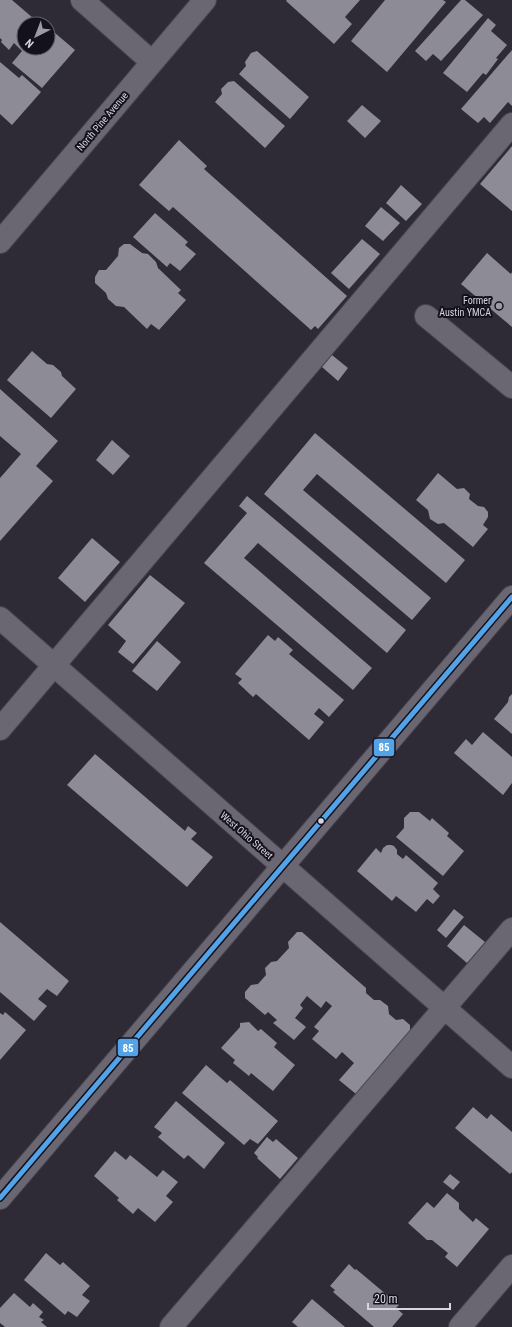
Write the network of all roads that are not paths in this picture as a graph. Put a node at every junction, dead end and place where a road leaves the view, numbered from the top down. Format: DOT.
graph roads {
  1 [pos="82,0"];
  2 [pos="205,0"];
  3 [pos="152,62"];
  4 [pos="512,124"];
  5 [pos="0,242"];
  6 [pos="426,316"];
  7 [pos="512,387"];
  8 [pos="512,596"];
  9 [pos="0,618"];
  10 [pos="54,666"];
  11 [pos="0,729"];
  12 [pos="283,866"];
  13 [pos="512,929"];
  14 [pos="445,1008"];
  15 [pos="512,1066"];
  16 [pos="0,1198"];
  17 [pos="512,1266"];
  18 [pos="171,1327"];
  19 [pos="460,1327"];
  1 -- 3 [label="street"];
  2 -- 3 [label="street, North Pine Avenue"];
  3 -- 5 [label="street, North Pine Avenue"];
  4 -- 10 [label="street"];
  6 -- 7 [label="street"];
  8 -- 12 [label="street"];
  9 -- 10 [label="street, West Ohio Street"];
  10 -- 11 [label="street"];
  10 -- 12 [label="street, West Ohio Street"];
  12 -- 14 [label="street, West Ohio Street"];
  12 -- 16 [label="street"];
  13 -- 14 [label="street"];
  14 -- 15 [label="street, West Ohio Street"];
  14 -- 18 [label="street"];
  17 -- 19 [label="street"];
}
